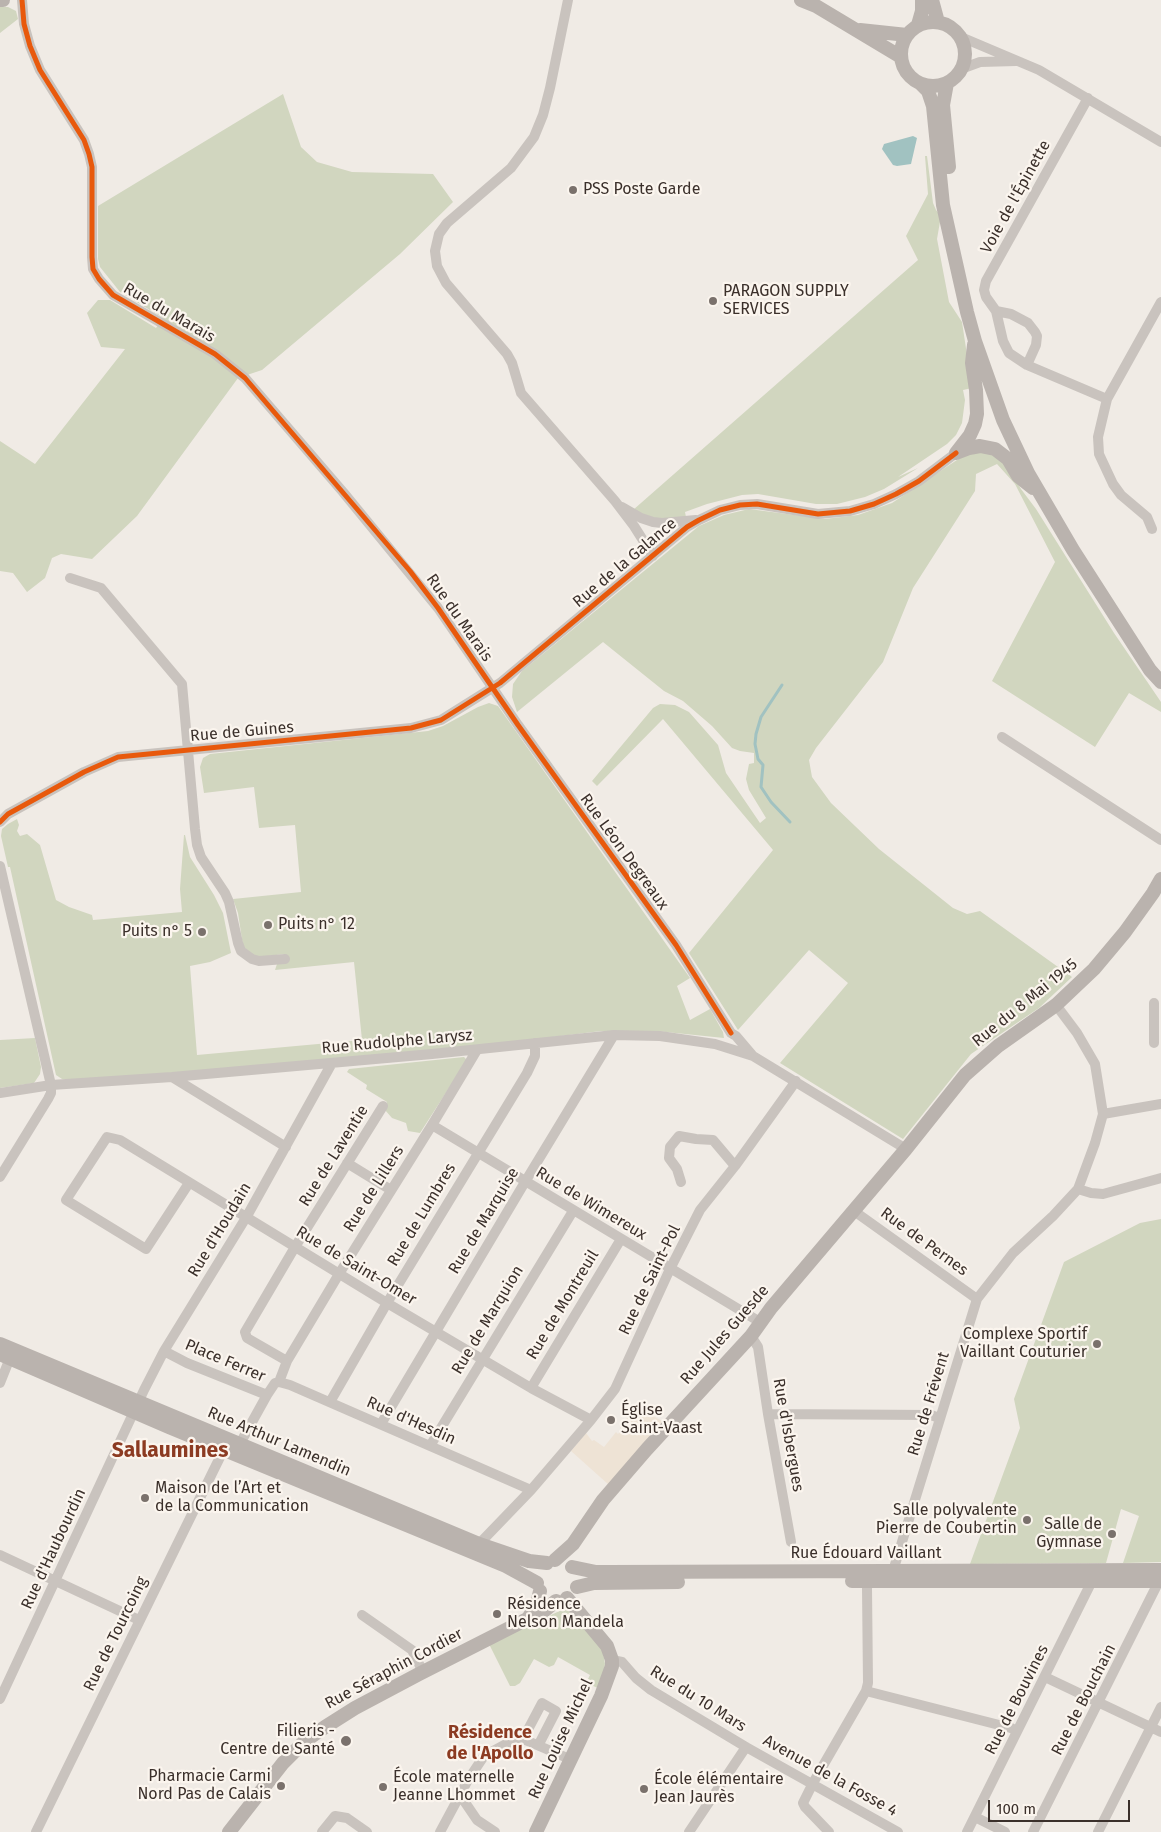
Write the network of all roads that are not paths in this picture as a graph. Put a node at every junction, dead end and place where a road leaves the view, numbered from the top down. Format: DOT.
graph roads {
  1 [pos="22,0"];
  2 [pos="568,0"];
  3 [pos="801,0"];
  4 [pos="922,0"];
  5 [pos="932,0"];
  6 [pos="938,22"];
  7 [pos="918,25"];
  8 [pos="854,29"];
  9 [pos="907,35"];
  10 [pos="961,37"];
  11 [pos="901,57"];
  12 [pos="1016,61"];
  13 [pos="961,69"];
  14 [pos="947,83"];
  15 [pos="921,84"];
  16 [pos="1088,98"];
  17 [pos="1161,142"];
  18 [pos="953,246"];
  19 [pos="1161,302"];
  20 [pos="996,310"];
  21 [pos="975,341"];
  22 [pos="1027,365"];
  23 [pos="1107,399"];
  24 [pos="956,453"];
  25 [pos="1039,493"];
  26 [pos="618,505"];
  27 [pos="699,520"];
  28 [pos="1152,529"];
  29 [pos="653,556"];
  30 [pos="70,578"];
  31 [pos="1150,670"];
  32 [pos="1161,682"];
  33 [pos="493,688"];
  34 [pos="1161,693"];
  35 [pos="1002,737"];
  36 [pos="188,750"];
  37 [pos="0,822"];
  38 [pos="1161,840"];
  39 [pos="0,866"];
  40 [pos="1161,879"];
  41 [pos="285,959"];
  42 [pos="1154,1003"];
  43 [pos="1056,1004"];
  44 [pos="1157,1028"];
  45 [pos="731,1033"];
  46 [pos="614,1035"];
  47 [pos="535,1043"];
  48 [pos="1154,1043"];
  49 [pos="728,1047"];
  50 [pos="476,1050"];
  51 [pos="749,1054"];
  52 [pos="332,1063"];
  53 [pos="172,1077"];
  54 [pos="796,1081"];
  55 [pos="50,1085"];
  56 [pos="0,1093"];
  57 [pos="1161,1104"];
  58 [pos="383,1106"];
  59 [pos="1103,1114"];
  60 [pos="432,1125"];
  61 [pos="286,1147"];
  62 [pos="906,1149"];
  63 [pos="478,1152"];
  64 [pos="347,1163"];
  65 [pos="735,1166"];
  66 [pos="0,1177"];
  67 [pos="1161,1178"];
  68 [pos="524,1182"];
  69 [pos="680,1182"];
  70 [pos="189,1183"];
  71 [pos="1078,1189"];
  72 [pos="391,1190"];
  73 [pos="573,1211"];
  74 [pos="854,1211"];
  75 [pos="247,1216"];
  76 [pos="621,1238"];
  77 [pos="295,1247"];
  78 [pos="670,1268"];
  79 [pos="339,1274"];
  80 [pos="977,1299"];
  81 [pos="387,1303"];
  82 [pos="760,1322"];
  83 [pos="436,1331"];
  84 [pos="751,1336"];
  85 [pos="0,1344"];
  86 [pos="164,1351"];
  87 [pos="5,1356"];
  88 [pos="482,1359"];
  89 [pos="287,1361"];
  90 [pos="0,1382"];
  91 [pos="279,1382"];
  92 [pos="532,1388"];
  93 [pos="268,1395"];
  94 [pos="330,1402"];
  95 [pos="136,1407"];
  96 [pos="768,1414"];
  97 [pos="939,1418"];
  98 [pos="591,1420"];
  99 [pos="381,1424"];
  100 [pos="430,1446"];
  101 [pos="233,1449"];
  102 [pos="531,1490"];
  103 [pos="791,1542"];
  104 [pos="479,1544"];
  105 [pos="573,1544"];
  106 [pos="0,1555"];
  107 [pos="551,1562"];
  108 [pos="571,1566"];
  109 [pos="893,1571"];
  110 [pos="1160,1577"];
  111 [pos="56,1581"];
  112 [pos="869,1581"];
  113 [pos="1092,1581"];
  114 [pos="576,1586"];
  115 [pos="539,1587"];
  116 [pos="562,1599"];
  117 [pos="362,1615"];
  118 [pos="528,1618"];
  119 [pos="139,1620"];
  120 [pos="612,1660"];
  121 [pos="423,1672"];
  122 [pos="1045,1677"];
  123 [pos="866,1691"];
  124 [pos="0,1699"];
  125 [pos="1100,1702"];
  126 [pos="1161,1708"];
  127 [pos="1151,1727"];
  128 [pos="1017,1731"];
  129 [pos="1161,1732"];
  130 [pos="523,1739"];
  131 [pos="539,1744"];
  132 [pos="746,1747"];
  133 [pos="572,1760"];
  134 [pos="813,1784"];
  135 [pos="460,1795"];
  136 [pos="975,1817"];
  137 [pos="36,1832"];
  138 [pos="229,1832"];
  139 [pos="322,1832"];
  140 [pos="367,1832"];
  141 [pos="440,1832"];
  142 [pos="495,1832"];
  143 [pos="536,1832"];
  144 [pos="689,1832"];
  145 [pos="829,1832"];
  146 [pos="898,1832"];
  147 [pos="967,1832"];
  148 [pos="1005,1832"];
  149 [pos="1034,1832"];
  150 [pos="1098,1832"];
  1 -- 33 [label="street, Rue du Marais"];
  2 -- 26 [label="street"];
  3 -- 8 [label="main road"];
  4 -- 7 [label="main road"];
  5 -- 6 [label="main road"];
  6 -- 7 [label="main road"];
  6 -- 10 [label="main road"];
  7 -- 9 [label="main road"];
  8 -- 9 [label="main road"];
  8 -- 11 [label="main road"];
  9 -- 11 [label="main road"];
  10 -- 12 [label="street"];
  10 -- 13 [label="main road"];
  11 -- 15 [label="main road"];
  12 -- 13 [label="street"];
  12 -- 16 [label="street"];
  13 -- 14 [label="main road"];
  14 -- 15 [label="main road"];
  14 -- 18 [label="main road"];
  15 -- 18 [label="main road"];
  16 -- 17 [label="street"];
  16 -- 20 [label="street, Voie de l'Épinette"];
  18 -- 21 [label="main road"];
  19 -- 23 [label="street"];
  20 -- 22 [label="street, Voie de l'Épinette"];
  20 -- 22 [label="street"];
  21 -- 24 [label="main road"];
  21 -- 25 [label="main road"];
  22 -- 23 [label="street, Voie de l'Épinette"];
  23 -- 28 [label="street"];
  24 -- 25 [label="main road"];
  24 -- 27 [label="street, Rue de la Galance"];
  25 -- 31 [label="main road"];
  26 -- 27 [label="street"];
  26 -- 29 [label="street"];
  27 -- 29 [label="street, Rue de la Galance"];
  29 -- 33 [label="street, Rue de la Galance"];
  30 -- 36 [label="street"];
  31 -- 32 [label="main road"];
  31 -- 34 [label="main road"];
  33 -- 36 [label="street, Rue de Guines"];
  33 -- 45 [label="street, Rue Léon Degreaux"];
  35 -- 38 [label="street"];
  36 -- 37 [label="street, Rue de Guines"];
  36 -- 41 [label="street"];
  39 -- 55 [label="street"];
  40 -- 43 [label="main road, Rue du 8 Mai 1945"];
  42 -- 44 [label="street"];
  43 -- 59 [label="street"];
  43 -- 62 [label="main road, Rue du 8 Mai 1945"];
  44 -- 48 [label="street"];
  45 -- 49 [label="street"];
  45 -- 51 [label="street, Rue Léon Degreaux"];
  46 -- 47 [label="street, Rue Rudolphe Larysz"];
  46 -- 49 [label="street, Rue Rudolphe Larysz"];
  46 -- 68 [label="street, Rue de Marquise"];
  47 -- 50 [label="street, Rue Rudolphe Larysz"];
  47 -- 63 [label="street, Rue de Lumbres"];
  49 -- 51 [label="street, Rue Rudolphe Larysz"];
  50 -- 52 [label="street, Rue Rudolphe Larysz"];
  50 -- 60 [label="street, Rue de Lillers"];
  51 -- 54 [label="street, Rue Léon Degreaux"];
  52 -- 53 [label="street, Rue Rudolphe Larysz"];
  52 -- 61 [label="street, Rue d'Houdain"];
  53 -- 55 [label="street, Rue Rudolphe Larysz"];
  53 -- 61 [label="street"];
  54 -- 62 [label="street, Rue Léon Degreaux"];
  54 -- 65 [label="street, Rue de Saint-Pol"];
  55 -- 56 [label="street, Rue Rudolphe Larysz"];
  55 -- 66 [label="street"];
  57 -- 59 [label="street"];
  58 -- 64 [label="street, Rue de Laventie"];
  59 -- 71 [label="street"];
  60 -- 63 [label="street, Rue de Wimereux"];
  60 -- 72 [label="street, Rue de Lillers"];
  61 -- 75 [label="street, Rue d'Houdain"];
  62 -- 74 [label="main road, Rue Jules Guesde"];
  63 -- 68 [label="street, Rue de Wimereux"];
  63 -- 81 [label="street, Rue de Lumbres"];
  64 -- 72 [label="street"];
  64 -- 77 [label="street, Rue de Laventie"];
  65 -- 69 [label="street"];
  65 -- 78 [label="street, Rue de Saint-Pol"];
  67 -- 71 [label="street"];
  68 -- 73 [label="street, Rue de Wimereux"];
  68 -- 83 [label="street, Rue de Marquise"];
  70 -- 70 [label="street, Rue de Saint-Omer"];
  70 -- 75 [label="street, Rue de Saint-Omer"];
  71 -- 80 [label="street, Rue de Frévent"];
  72 -- 79 [label="street, Rue de Lillers"];
  73 -- 76 [label="street, Rue de Wimereux"];
  73 -- 88 [label="street, Rue de Marquion"];
  74 -- 80 [label="street, Rue de Pernes"];
  74 -- 82 [label="main road, Rue Jules Guesde"];
  75 -- 77 [label="street, Rue de Saint-Omer"];
  75 -- 86 [label="street, Rue d'Houdain"];
  76 -- 78 [label="street, Rue de Wimereux"];
  76 -- 92 [label="street, Rue de Montreuil"];
  77 -- 79 [label="street, Rue de Saint-Omer"];
  77 -- 89 [label="street, Rue de Laventie"];
  78 -- 82 [label="street, Rue de Wimereux"];
  78 -- 98 [label="street, Rue de Saint-Pol"];
  79 -- 81 [label="street, Rue de Saint-Omer"];
  79 -- 89 [label="street, Rue de Lillers"];
  80 -- 97 [label="street, Rue de Frévent"];
  81 -- 83 [label="street, Rue de Saint-Omer"];
  81 -- 94 [label="street, Rue de Lumbres"];
  82 -- 84 [label="main road, Rue Jules Guesde"];
  83 -- 88 [label="street, Rue de Saint-Omer"];
  83 -- 99 [label="street, Rue de Marquise"];
  84 -- 96 [label="street, Rue d'Isbergues"];
  84 -- 105 [label="main road, Rue Jules Guesde"];
  85 -- 95 [label="main road, Rue Arthur Lamendin"];
  86 -- 93 [label="street, Place Ferrer"];
  86 -- 95 [label="street, Rue d'Houdain"];
  87 -- 90 [label="street"];
  87 -- 95 [label="main road, Rue Arthur Lamendin"];
  88 -- 92 [label="street, Rue de Saint-Omer"];
  88 -- 100 [label="street, Rue de Marquion"];
  89 -- 91 [label="street, Rue de Lillers"];
  91 -- 93 [label="street, Rue de Lillers"];
  91 -- 94 [label="street, Rue d'Hesdin"];
  92 -- 98 [label="street, Rue de Saint-Omer"];
  93 -- 101 [label="street, Place Ferrer"];
  94 -- 99 [label="street, Rue d'Hesdin"];
  95 -- 101 [label="main road, Rue Arthur Lamendin"];
  95 -- 111 [label="street, Rue d'Haubourdin"];
  96 -- 97 [label="street"];
  96 -- 103 [label="street, Rue d'Isbergues"];
  97 -- 109 [label="street, Rue de Frévent"];
  98 -- 102 [label="street, Rue de Saint-Pol"];
  99 -- 100 [label="street, Rue d'Hesdin"];
  100 -- 102 [label="street, Rue d'Hesdin"];
  101 -- 104 [label="main road, Rue Arthur Lamendin"];
  101 -- 115 [label="main road, Rue Arthur Lamendin"];
  101 -- 119 [label="street, Rue de Tourcoing"];
  102 -- 104 [label="street"];
  104 -- 107 [label="main road, Rue Arthur Lamendin"];
  105 -- 107 [label="main road, Rue Jules Guesde"];
  105 -- 108 [label="main road, Rue Jules Guesde"];
  106 -- 111 [label="street"];
  107 -- 108 [label="main road"];
  107 -- 115 [label="main road"];
  108 -- 109 [label="main road, Rue Édouard Vaillant"];
  108 -- 114 [label="main road"];
  109 -- 110 [label="main road, Rue Édouard Vaillant"];
  110 -- 113 [label="main road, Rue Édouard Vaillant"];
  110 -- 125 [label="street, Rue de Bouchain"];
  111 -- 119 [label="street"];
  111 -- 124 [label="street, Rue d'Haubourdin"];
  112 -- 113 [label="main road, Rue Édouard Vaillant"];
  112 -- 114 [label="main road, Rue Édouard Vaillant"];
  112 -- 123 [label="street"];
  113 -- 122 [label="street, Rue de Bouvines"];
  114 -- 116 [label="main road"];
  115 -- 116 [label="main road"];
  115 -- 118 [label="main road"];
  116 -- 118 [label="main road, Rue Séraphin Cordier"];
  116 -- 120 [label="main road"];
  117 -- 121 [label="street"];
  118 -- 121 [label="main road, Rue Séraphin Cordier"];
  119 -- 137 [label="street, Rue de Tourcoing"];
  120 -- 132 [label="street, Rue du 10 Mars"];
  120 -- 133 [label="main road, Rue Louise Michel"];
  121 -- 138 [label="main road, Rue Séraphin Cordier"];
  122 -- 125 [label="street"];
  122 -- 128 [label="street, Rue de Bouvines"];
  123 -- 128 [label="street"];
  123 -- 134 [label="street"];
  125 -- 127 [label="street"];
  125 -- 149 [label="street, Rue de Bouchain"];
  126 -- 127 [label="street"];
  127 -- 129 [label="street"];
  127 -- 150 [label="street"];
  128 -- 136 [label="street, Rue de Bouvines"];
  130 -- 131 [label="street"];
  130 -- 131 [label="street"];
  130 -- 135 [label="street"];
  131 -- 133 [label="street"];
  132 -- 134 [label="street, Avenue de la Fosse 4"];
  132 -- 144 [label="street"];
  133 -- 143 [label="main road, Rue Louise Michel"];
  134 -- 145 [label="street"];
  134 -- 146 [label="street, Avenue de la Fosse 4"];
  135 -- 141 [label="street"];
  135 -- 142 [label="street"];
  136 -- 147 [label="street, Rue de Bouvines"];
  136 -- 148 [label="street"];
  139 -- 140 [label="street"];
}
